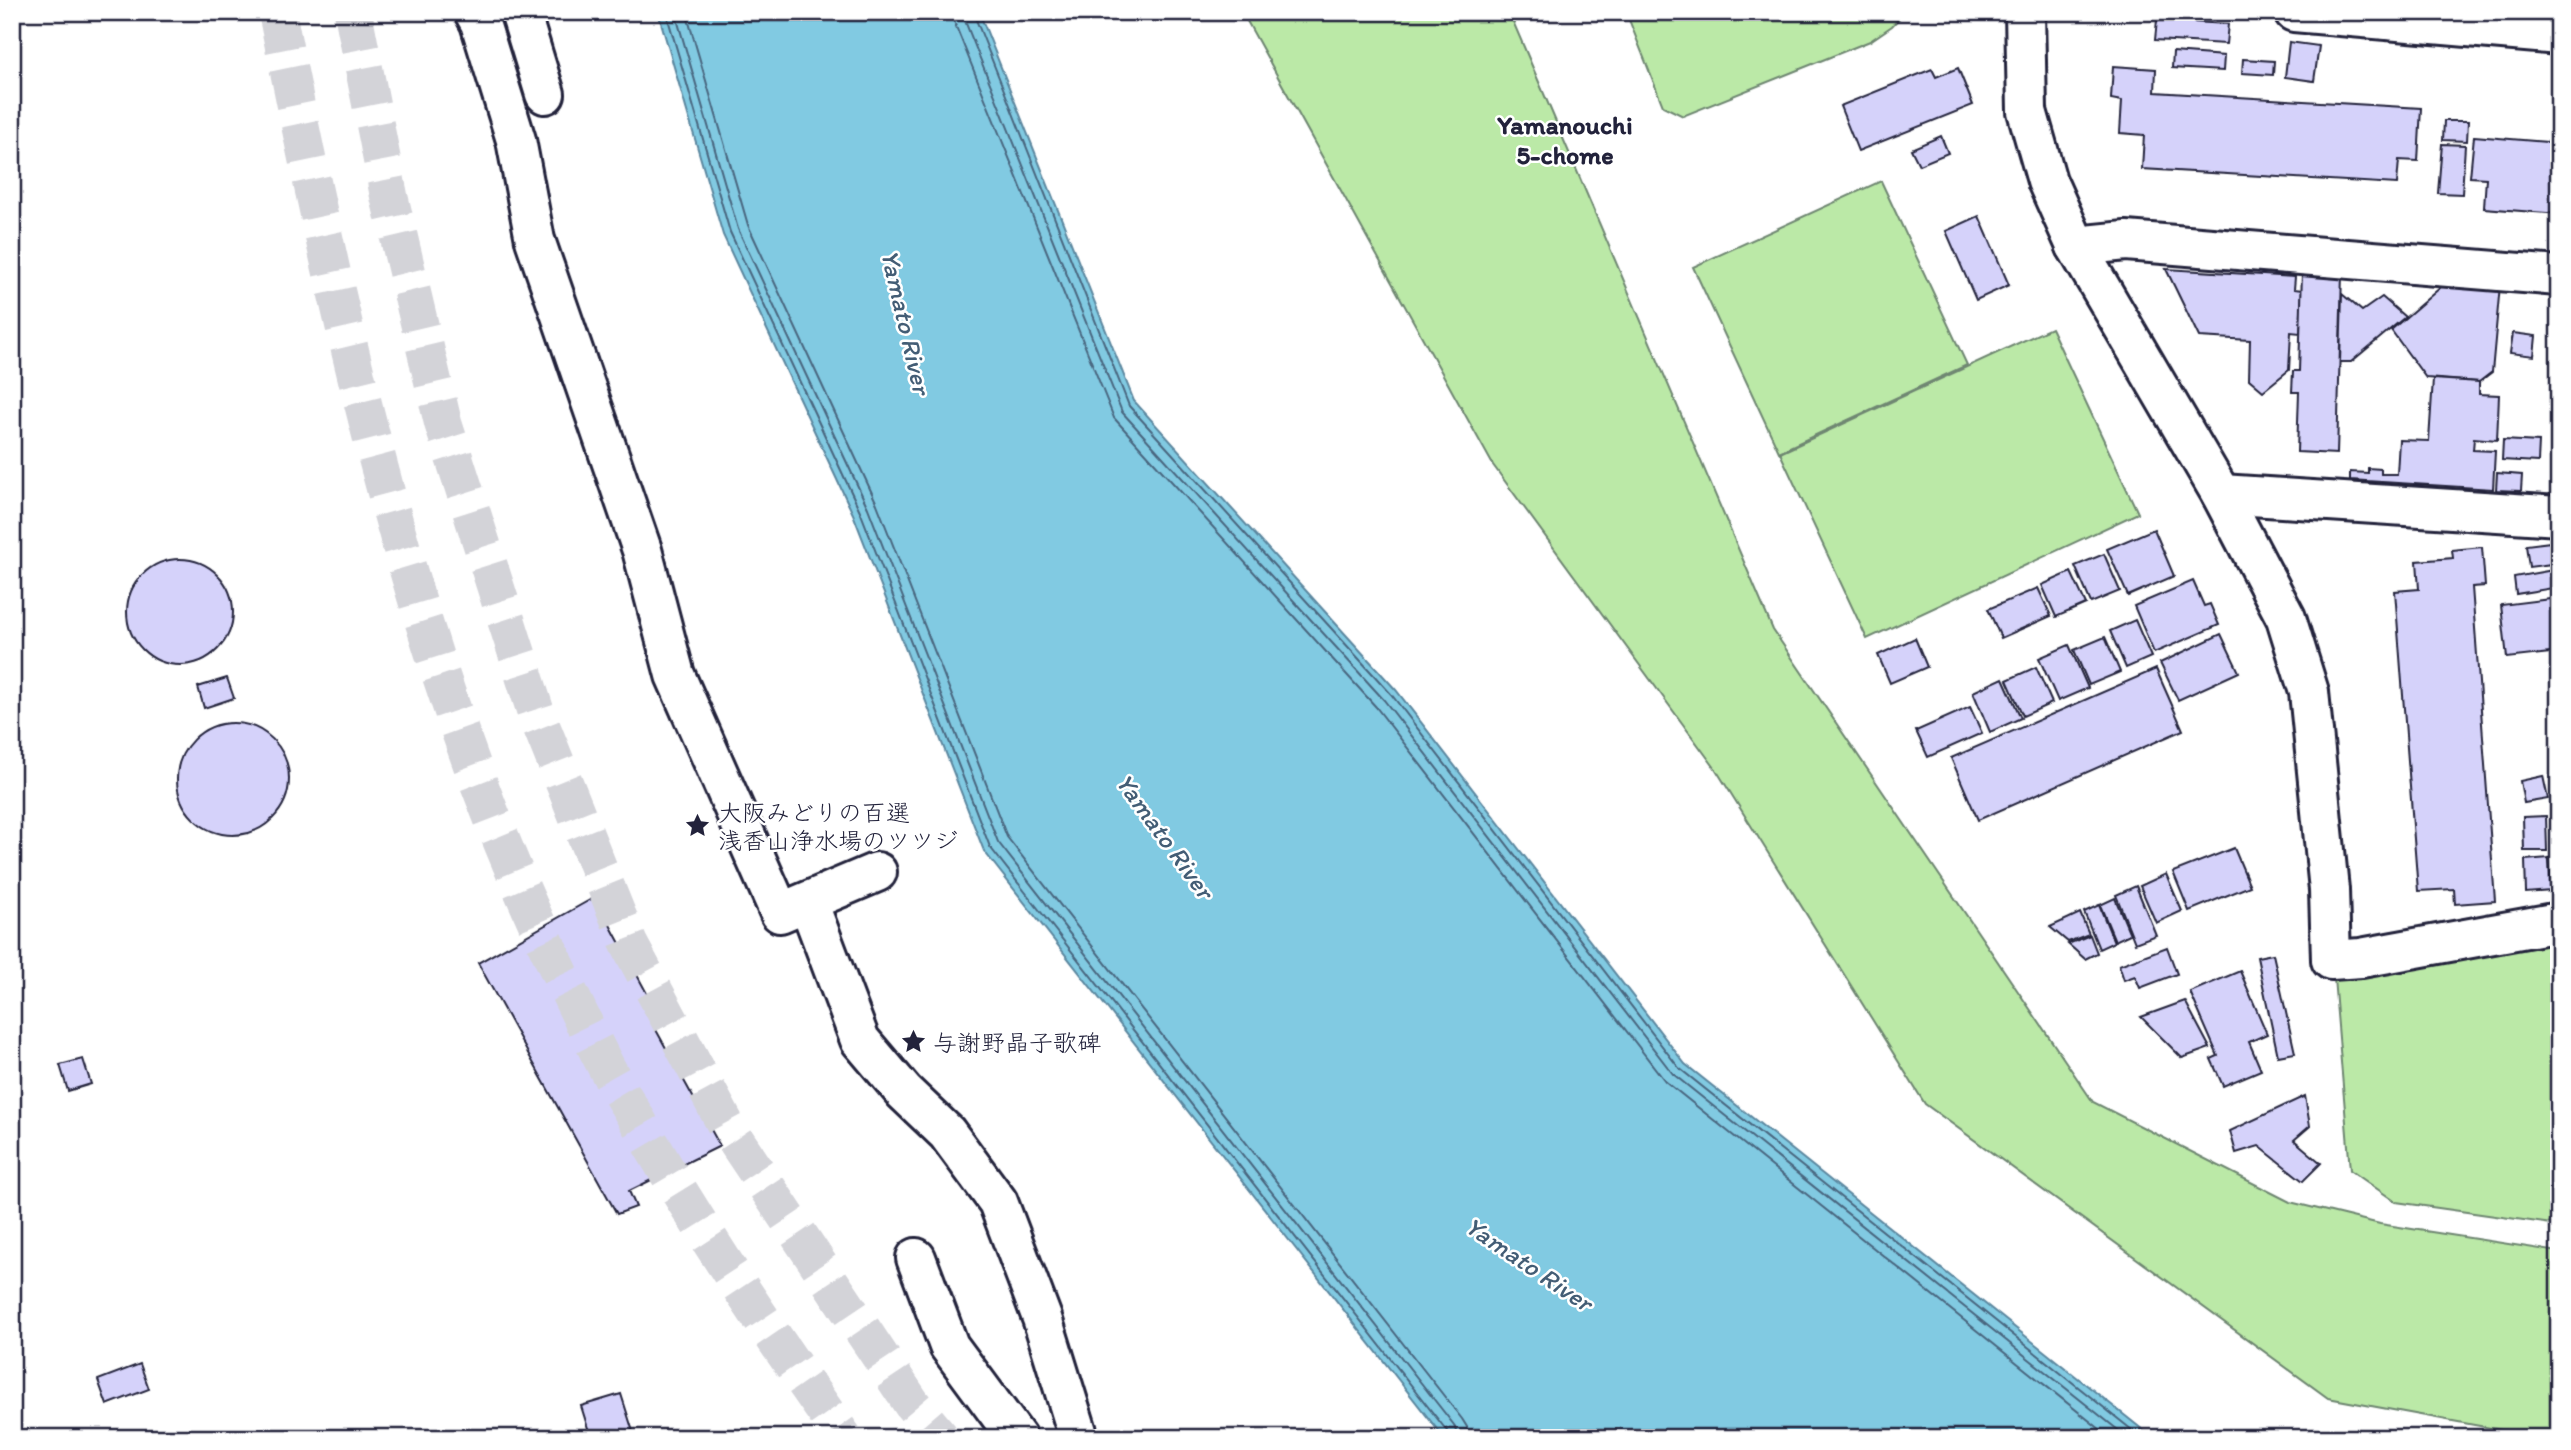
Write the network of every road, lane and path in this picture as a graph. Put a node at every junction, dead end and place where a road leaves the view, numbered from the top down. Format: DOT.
graph roads {
  1 [pos="474,12"];
  2 [pos="520,12"];
  3 [pos="2025,12"];
  4 [pos="2294,12"];
  5 [pos="2559,35"];
  6 [pos="544,94"];
  7 [pos="2076,246"];
  8 [pos="2559,276"];
  9 [pos="2221,494"];
  10 [pos="2559,516"];
  11 [pos="877,873"];
  12 [pos="808,902"];
  13 [pos="2559,922"];
  14 [pos="916,1258"];
  15 [pos="1017,1438"];
  16 [pos="1079,1438"];
  1 -- 12 [label="street"];
  2 -- 6 [label="street"];
  3 -- 7 [label="street"];
  4 -- 5 [label="street"];
  7 -- 8 [label="street"];
  7 -- 9 [label="street"];
  9 -- 10 [label="street"];
  9 -- 13 [label="street"];
  11 -- 12 [label="street"];
  12 -- 16 [label="street"];
  14 -- 15 [label="street"];
}
